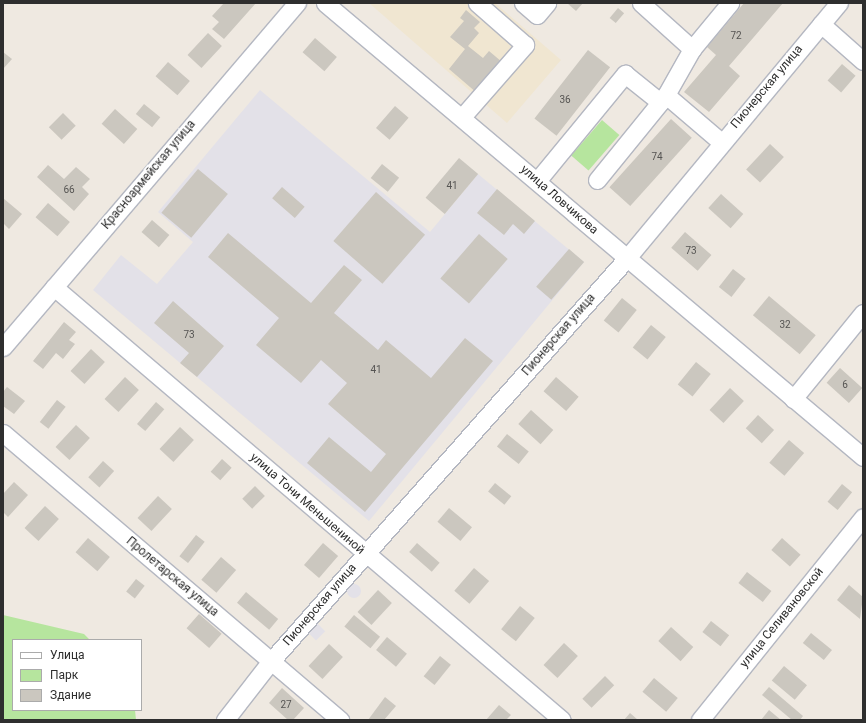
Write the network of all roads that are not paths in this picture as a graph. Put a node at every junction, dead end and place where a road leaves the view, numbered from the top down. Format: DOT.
graph roads {
  1 [pos="297,3"];
  2 [pos="324,3"];
  3 [pos="477,3"];
  4 [pos="523,3"];
  5 [pos="547,3"];
  6 [pos="641,3"];
  7 [pos="730,3"];
  8 [pos="839,3"];
  9 [pos="821,24"];
  10 [pos="692,48"];
  11 [pos="863,61"];
  12 [pos="663,98"];
  13 [pos="462,117"];
  14 [pos="721,142"];
  15 [pos="596,180"];
  16 [pos="537,182"];
  17 [pos="627,258"];
  18 [pos="54,287"];
  19 [pos="863,313"];
  20 [pos="3,348"];
  21 [pos="793,399"];
  22 [pos="3,433"];
  23 [pos="863,457"];
  24 [pos="863,517"];
  25 [pos="366,554"];
  26 [pos="271,661"];
  27 [pos="225,720"];
  28 [pos="340,720"];
  29 [pos="562,720"];
  30 [pos="700,720"];
  1 -- 18 [label="street, Красноармейская улица"];
  2 -- 13 [label="street, улица Ловчикова"];
  3 -- 13 [label="street"];
  4 -- 5 [label="street"];
  6 -- 10 [label="street"];
  7 -- 10 [label="street"];
  8 -- 9 [label="street, Пионерская улица"];
  9 -- 11 [label="street"];
  9 -- 14 [label="street, Пионерская улица"];
  10 -- 12 [label="street"];
  12 -- 14 [label="street"];
  12 -- 15 [label="street"];
  12 -- 16 [label="street"];
  13 -- 16 [label="street, улица Ловчикова"];
  14 -- 17 [label="street, Пионерская улица"];
  16 -- 17 [label="street, улица Ловчикова"];
  17 -- 21 [label="street, улица Ловчикова"];
  17 -- 25 [label="street, Пионерская улица"];
  18 -- 20 [label="street, Красноармейская улица"];
  18 -- 25 [label="street, улица Тони Меньшениной"];
  19 -- 21 [label="street"];
  21 -- 23 [label="street, улица Ловчикова"];
  22 -- 26 [label="street, Пролетарская улица"];
  24 -- 30 [label="street, улица Селивановской"];
  25 -- 26 [label="street, Пионерская улица"];
  25 -- 29 [label="street, улица Тони Меньшениной"];
  26 -- 27 [label="street, Пионерская улица"];
  26 -- 28 [label="street, Пролетарская улица"];
}
